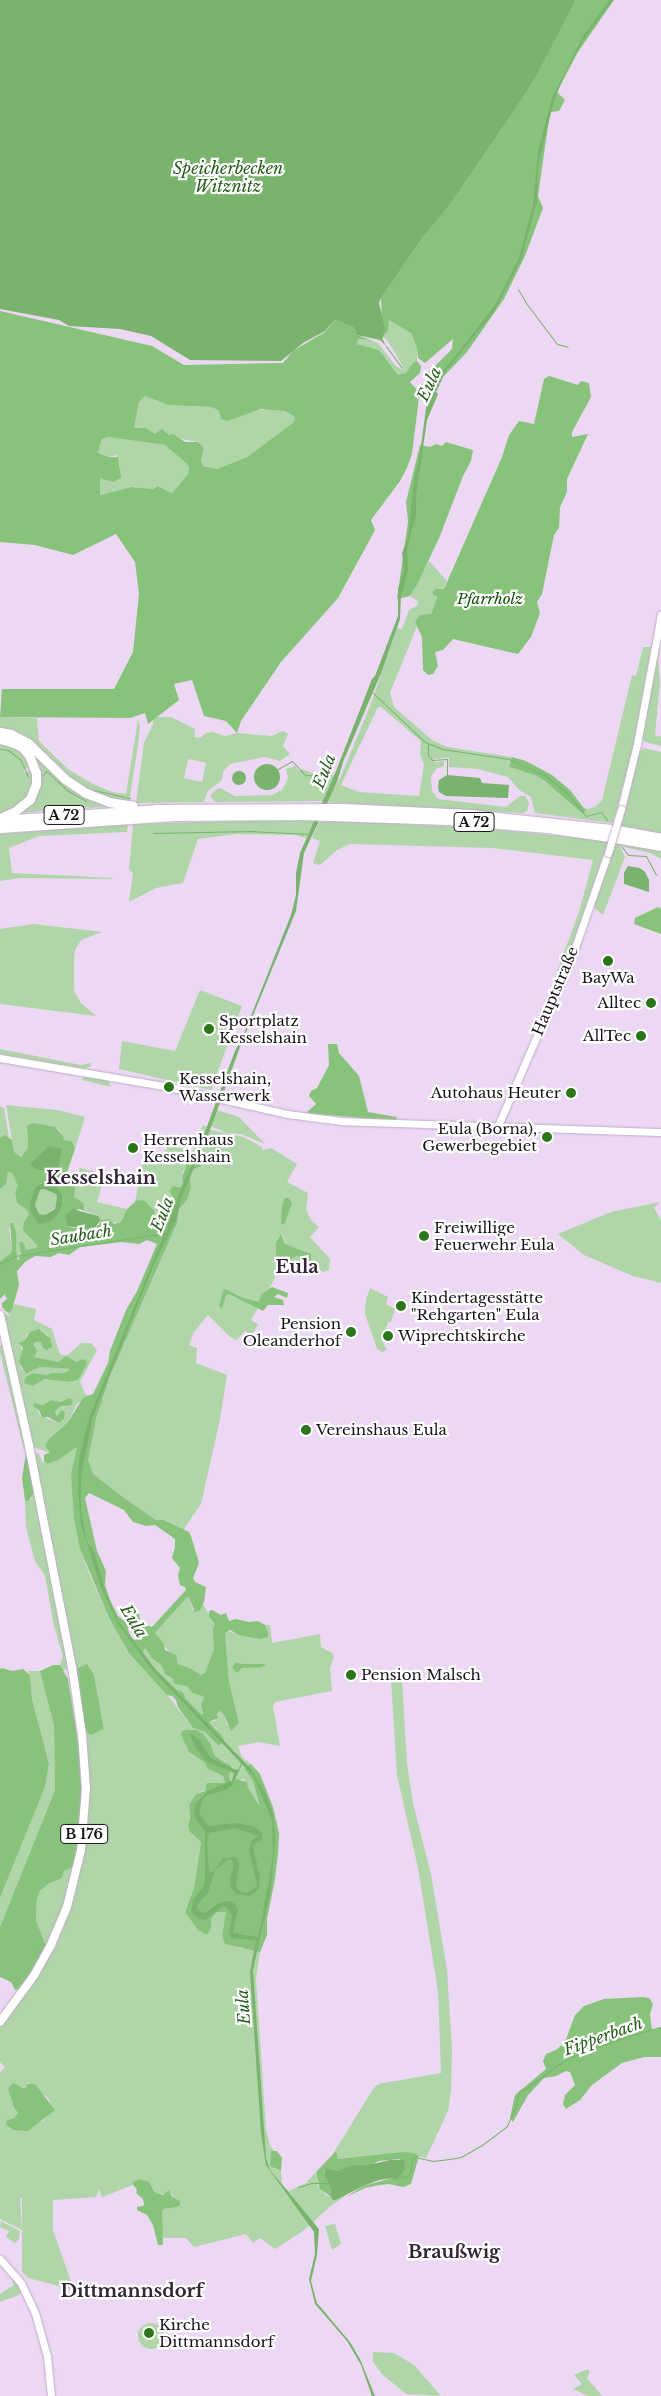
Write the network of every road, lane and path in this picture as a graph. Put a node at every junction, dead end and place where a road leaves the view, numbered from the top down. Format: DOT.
graph roads {
  1 [pos="661,614"];
  2 [pos="0,732"];
  3 [pos="0,739"];
  4 [pos="301,811"];
  5 [pos="132,812"];
  6 [pos="0,819"];
  7 [pos="0,828"];
  8 [pos="613,833"];
  9 [pos="661,838"];
  10 [pos="661,846"];
  11 [pos="0,1058"];
  12 [pos="497,1128"];
  13 [pos="661,1132"];
  14 [pos="0,1315"];
  15 [pos="0,2022"];
  16 [pos="0,2259"];
  17 [pos="50,2396"];
  1 -- 12 [label="main road, Hauptstraße, bridge"];
  2 -- 5 [label="highway"];
  3 -- 6 [label="highway"];
  4 -- 5 [label="highway, A 72"];
  4 -- 5 [label="highway, A 72"];
  4 -- 8 [label="highway, A 72"];
  5 -- 6 [label="highway, A 72"];
  5 -- 7 [label="highway, A 72"];
  8 -- 9 [label="highway, A 72"];
  8 -- 10 [label="highway, A 72"];
  11 -- 12 [label="main road"];
  12 -- 13 [label="main road"];
  14 -- 15 [label="main road, B 176"];
  16 -- 17 [label="main road"];
}
